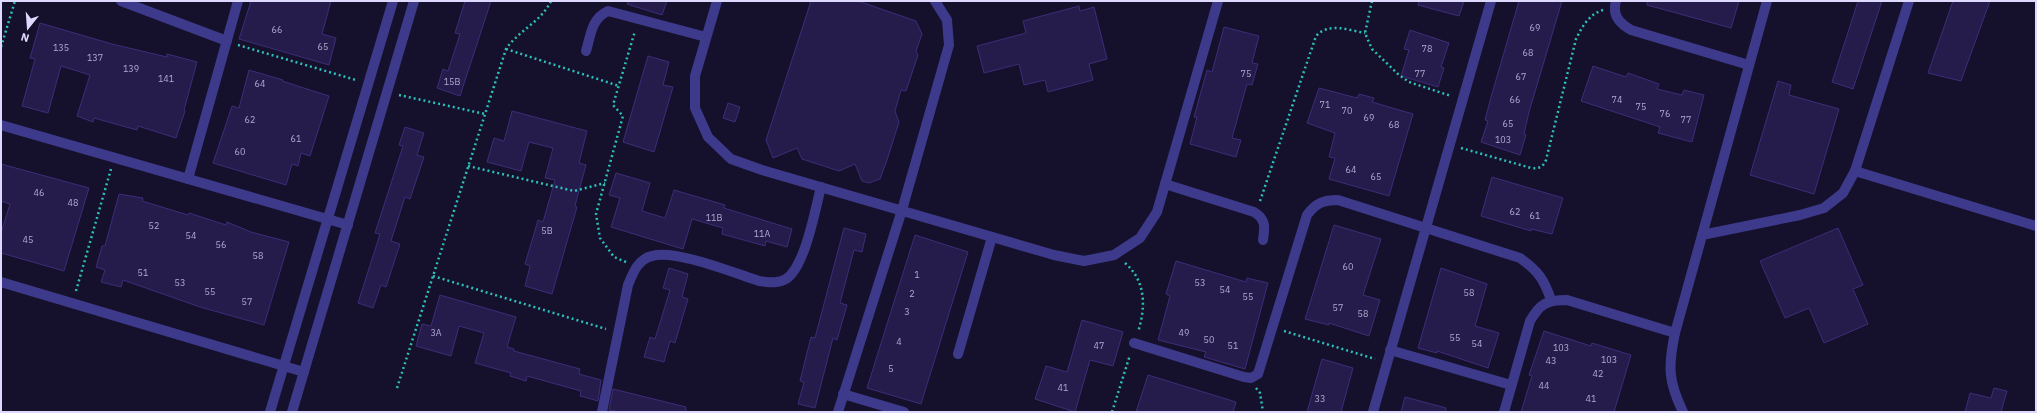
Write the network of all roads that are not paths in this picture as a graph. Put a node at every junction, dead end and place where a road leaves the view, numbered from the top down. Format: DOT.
graph roads {
  1 [pos="121,1"];
  2 [pos="238,1"];
  3 [pos="392,1"];
  4 [pos="414,1"];
  5 [pos="717,1"];
  6 [pos="935,1"];
  7 [pos="1218,1"];
  8 [pos="1491,1"];
  9 [pos="1767,1"];
  10 [pos="1909,1"];
  11 [pos="1616,3"];
  12 [pos="706,37"];
  13 [pos="227,41"];
  14 [pos="586,51"];
  15 [pos="1749,65"];
  16 [pos="1,125"];
  17 [pos="1855,171"];
  18 [pos="188,179"];
  19 [pos="1165,184"];
  20 [pos="821,187"];
  21 [pos="902,210"];
  22 [pos="328,219"];
  23 [pos="348,224"];
  24 [pos="2036,226"];
  25 [pos="1426,227"];
  26 [pos="1702,235"];
  27 [pos="992,237"];
  28 [pos="1263,240"];
  29 [pos="1,282"];
  30 [pos="1551,300"];
  31 [pos="1675,333"];
  32 [pos="1134,344"];
  33 [pos="1390,350"];
  34 [pos="958,354"];
  35 [pos="284,365"];
  36 [pos="304,372"];
  37 [pos="1511,385"];
  38 [pos="844,394"];
  39 [pos="270,412"];
  40 [pos="292,412"];
  41 [pos="602,412"];
  42 [pos="838,412"];
  43 [pos="904,412"];
  44 [pos="1372,412"];
  45 [pos="1504,412"];
  46 [pos="1683,412"];
  1 -- 13 [label="street"];
  2 -- 13 [label="street"];
  3 -- 22 [label="street"];
  4 -- 23 [label="street"];
  5 -- 12 [label="street"];
  6 -- 21 [label="street"];
  7 -- 19 [label="street"];
  8 -- 25 [label="street"];
  9 -- 15 [label="street"];
  10 -- 17 [label="street"];
  11 -- 15 [label="street"];
  12 -- 14 [label="street"];
  12 -- 20 [label="street"];
  13 -- 18 [label="street"];
  15 -- 26 [label="street"];
  16 -- 18 [label="street"];
  17 -- 24 [label="street"];
  17 -- 26 [label="street"];
  18 -- 22 [label="street"];
  19 -- 27 [label="street"];
  19 -- 28 [label="street"];
  20 -- 21 [label="street"];
  20 -- 41 [label="street"];
  21 -- 27 [label="street"];
  21 -- 38 [label="street"];
  22 -- 23 [label="street"];
  22 -- 35 [label="street"];
  23 -- 36 [label="street"];
  25 -- 30 [label="street"];
  25 -- 32 [label="street"];
  25 -- 33 [label="street"];
  26 -- 31 [label="street"];
  27 -- 34 [label="street"];
  29 -- 35 [label="street"];
  30 -- 31 [label="street"];
  30 -- 37 [label="street"];
  31 -- 46 [label="street"];
  33 -- 37 [label="street"];
  33 -- 44 [label="street"];
  35 -- 36 [label="street"];
  35 -- 39 [label="street"];
  36 -- 40 [label="street"];
  37 -- 45 [label="street"];
  38 -- 42 [label="street"];
  38 -- 43 [label="street"];
}
